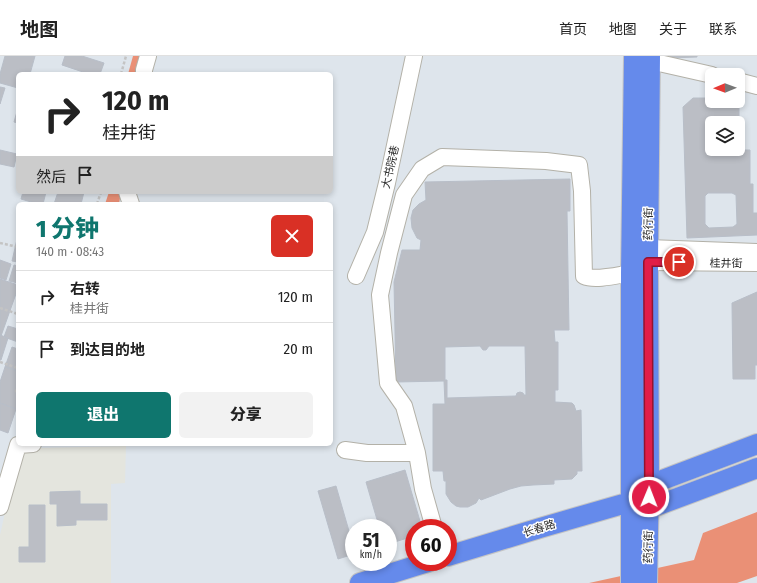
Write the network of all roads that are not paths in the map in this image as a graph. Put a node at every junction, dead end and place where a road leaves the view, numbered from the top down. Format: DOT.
graph roads {
  1 [pos="148,56"];
  2 [pos="414,56"];
  3 [pos="645,58"];
  4 [pos="144,72"];
  5 [pos="705,73"];
  6 [pos="745,83"];
  7 [pos="757,86"];
  8 [pos="757,252"];
  9 [pos="648,255"];
  10 [pos="757,263"];
  11 [pos="631,273"];
  12 [pos="356,276"];
  13 [pos="757,444"];
  14 [pos="24,446"];
  15 [pos="345,450"];
  16 [pos="416,453"];
  17 [pos="757,468"];
  18 [pos="649,485"];
  19 [pos="2,490"];
  20 [pos="636,506"];
  21 [pos="0,507"];
  22 [pos="431,519"];
  23 [pos="457,553"];
  24 [pos="405,569"];
  25 [pos="360,583"];
  26 [pos="630,583"];
  27 [pos="647,583"];
  1 -- 4 [label="street"];
  2 -- 12 [label="street, 大书院巷"];
  3 -- 5 [label="street"];
  3 -- 9 [label="main road, 药行街"];
  3 -- 11 [label="main road, 药行街"];
  6 -- 7 [label="street"];
  8 -- 9 [label="street, 桂井街"];
  9 -- 10 [label="street, 桂井街"];
  9 -- 18 [label="main road, 药行街"];
  11 -- 16 [label="street"];
  11 -- 20 [label="main road, 药行街"];
  13 -- 18 [label="main road"];
  14 -- 19 [label="street"];
  15 -- 16 [label="street"];
  16 -- 22 [label="street"];
  17 -- 20 [label="main road, 长春路"];
  18 -- 20 [label="main road, 药行街"];
  19 -- 21 [label="street"];
  20 -- 23 [label="main road, 长春路"];
  20 -- 26 [label="main road, 药行街"];
  20 -- 27 [label="main road, 药行街"];
  24 -- 25 [label="main road"];
}
